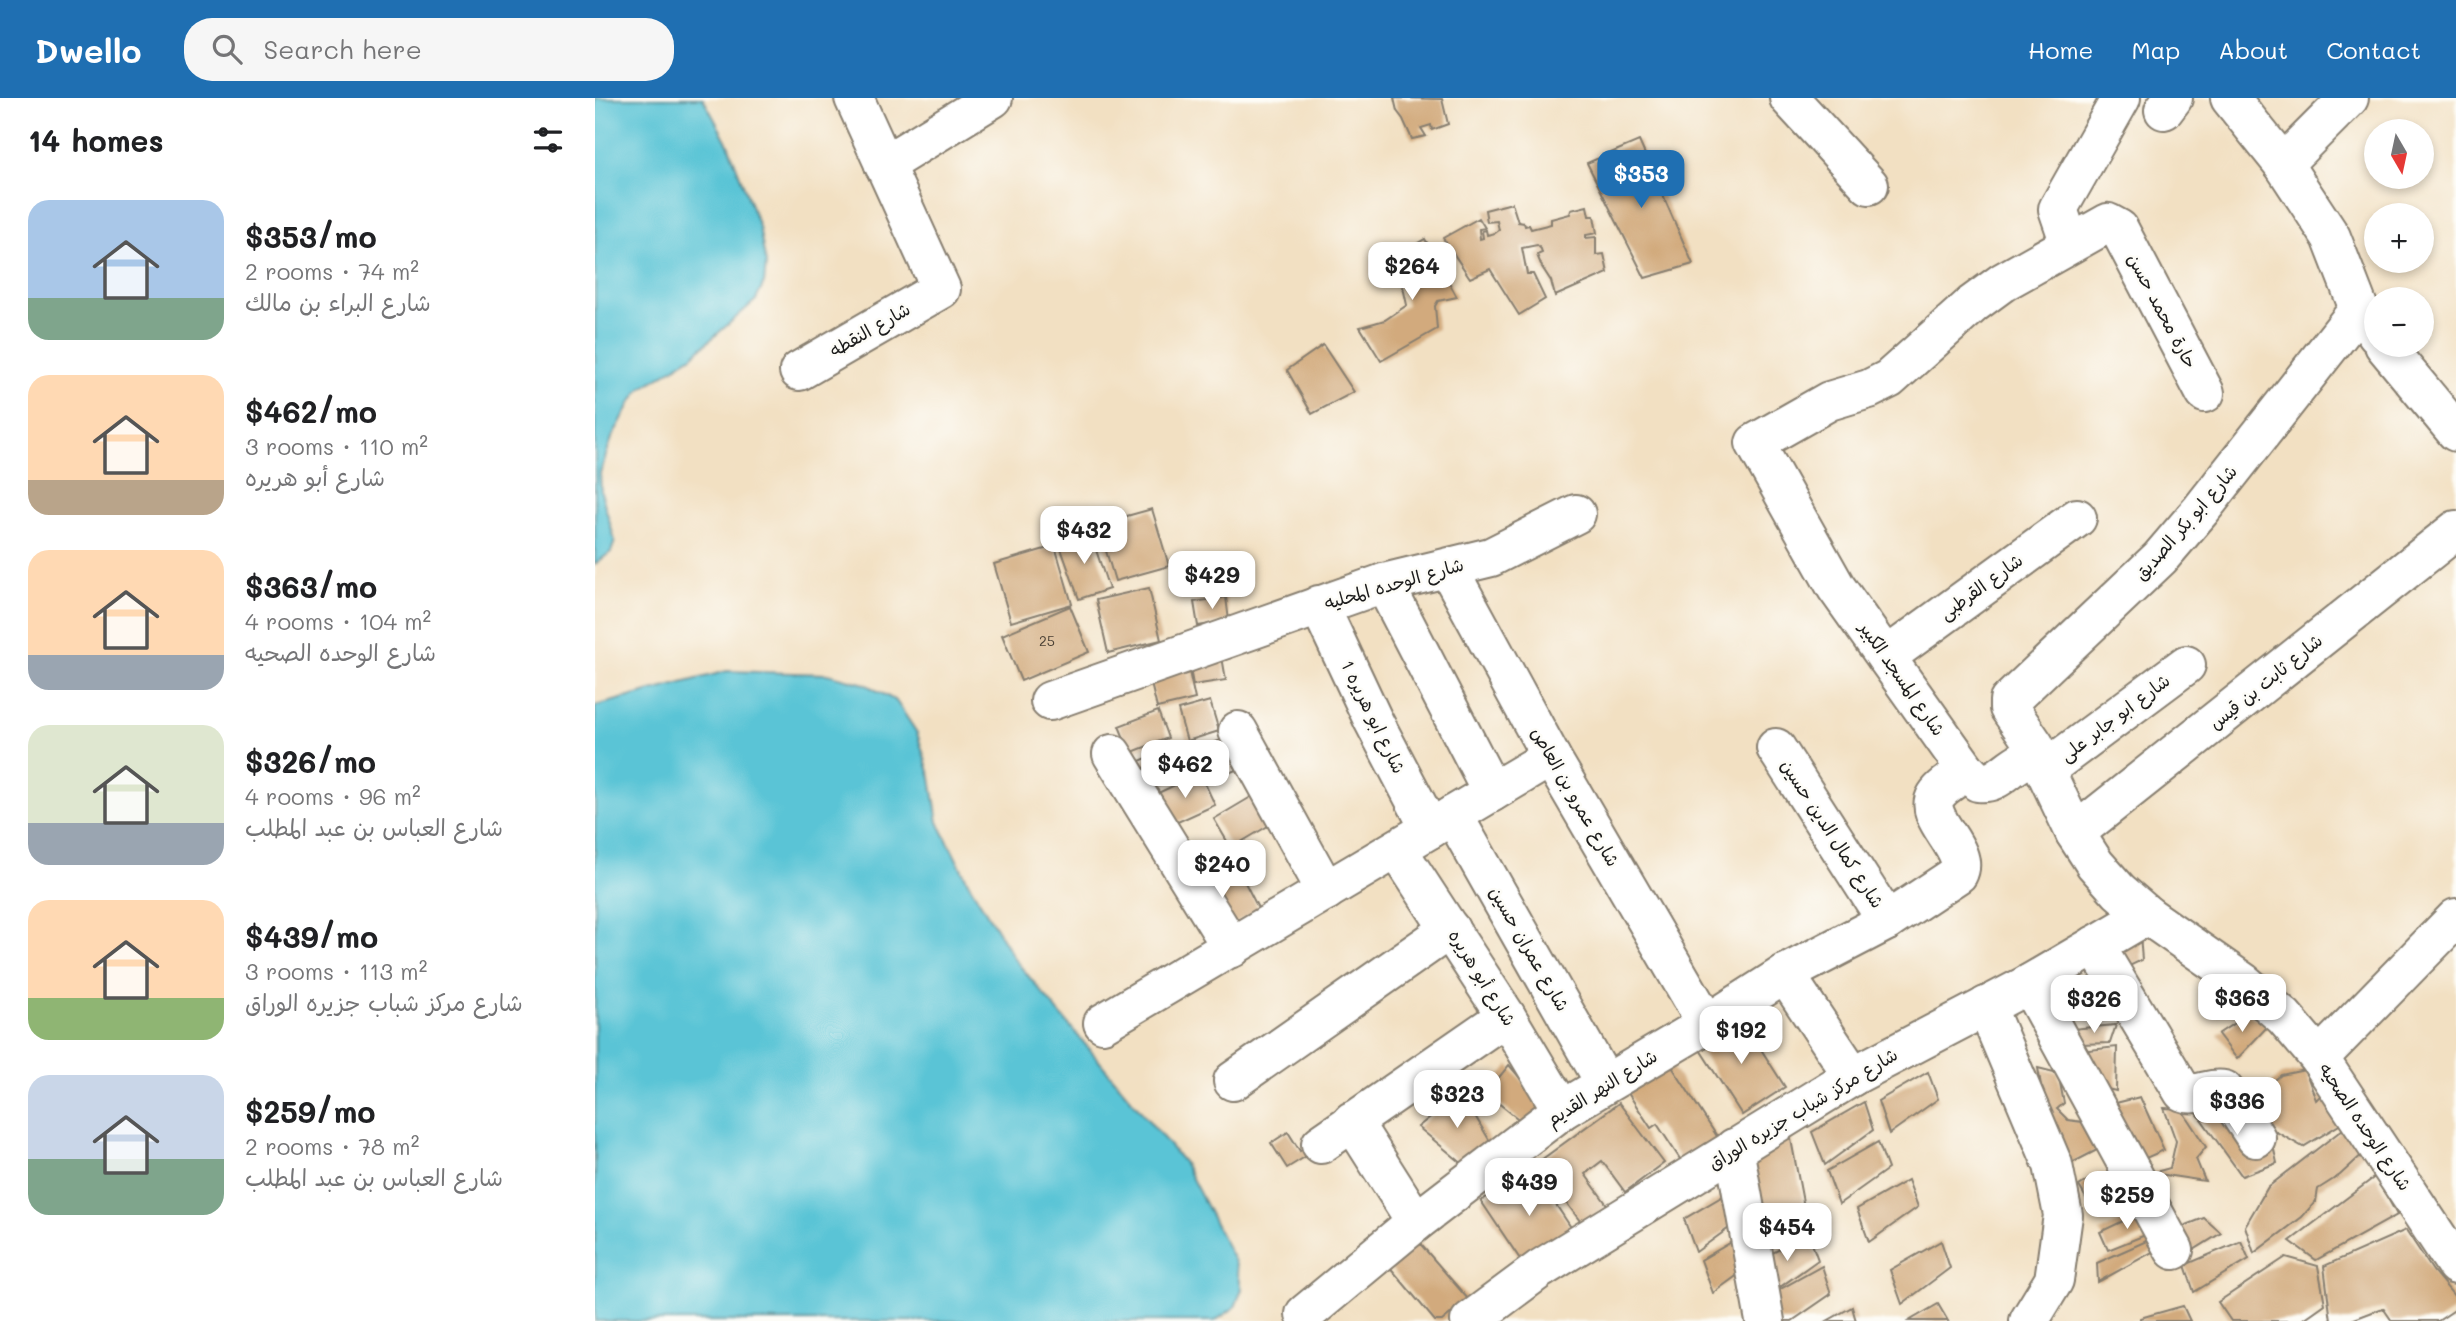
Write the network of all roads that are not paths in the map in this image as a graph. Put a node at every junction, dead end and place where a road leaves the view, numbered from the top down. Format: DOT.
graph roads {
  1 [pos="854,98"];
  2 [pos="993,98"];
  3 [pos="1789,98"];
  4 [pos="2121,98"];
  5 [pos="2230,98"];
  6 [pos="2349,98"];
  7 [pos="884,164"];
  8 [pos="2283,164"];
  9 [pos="1869,185"];
  10 [pos="2070,244"];
  11 [pos="2364,313"];
  12 [pos="2364,327"];
  13 [pos="2396,357"];
  14 [pos="799,371"];
  15 [pos="2205,393"];
  16 [pos="2452,420"];
  17 [pos="1576,514"];
  18 [pos="2077,518"];
  19 [pos="2456,530"];
  20 [pos="1448,568"];
  21 [pos="1384,583"];
  22 [pos="1319,605"];
  23 [pos="1886,657"];
  24 [pos="2186,665"];
  25 [pos="1050,701"];
  26 [pos="1238,731"];
  27 [pos="1776,748"];
  28 [pos="1112,754"];
  29 [pos="1551,757"];
  30 [pos="2041,764"];
  31 [pos="1967,771"];
  32 [pos="1492,792"];
  33 [pos="1442,822"];
  34 [pos="2075,834"];
  35 [pos="1397,849"];
  36 [pos="1327,891"];
  37 [pos="2147,915"];
  38 [pos="2456,918"];
  39 [pos="1887,921"];
  40 [pos="1450,929"];
  41 [pos="2095,945"];
  42 [pos="1232,948"];
  43 [pos="1785,974"];
  44 [pos="2029,984"];
  45 [pos="1986,1006"];
  46 [pos="1506,1016"];
  47 [pos="1103,1023"];
  48 [pos="1707,1024"];
  49 [pos="2319,1058"];
  50 [pos="1853,1076"];
  51 [pos="1233,1081"];
  52 [pos="1605,1083"];
  53 [pos="1562,1110"];
  54 [pos="1352,1121"];
  55 [pos="2256,1138"];
  56 [pos="1321,1144"];
  57 [pos="1734,1148"];
  58 [pos="1416,1222"];
  59 [pos="2174,1250"];
  60 [pos="2456,1265"];
  61 [pos="1305,1314"];
  62 [pos="1470,1321"];
  63 [pos="1765,1321"];
  64 [pos="2029,1321"];
  1 -- 7 [label="street"];
  2 -- 7 [label="street"];
  3 -- 9 [label="street"];
  4 -- 10 [label="street"];
  5 -- 8 [label="street"];
  6 -- 8 [label="street"];
  7 -- 14 [label="street, شارع النقطه"];
  8 -- 11 [label="street"];
  10 -- 15 [label="street, حارة محمد حسن"];
  10 -- 23 [label="street, شارع المسجد الكبير"];
  12 -- 30 [label="street, شارع ابو بكر الصديق"];
  13 -- 16 [label="street"];
  17 -- 20 [label="street, شارع الوحده المحليه"];
  18 -- 23 [label="street, شارع القرطبى"];
  19 -- 34 [label="street, شارع ثابت بن قيس"];
  20 -- 21 [label="street, شارع الوحده المحليه"];
  20 -- 29 [label="street, شارع عمرو بن العاص"];
  21 -- 22 [label="street, شارع الوحده المحليه"];
  21 -- 32 [label="street"];
  22 -- 25 [label="street, شارع الوحده المحليه"];
  22 -- 33 [label="street, شارع ابو هريره 1"];
  23 -- 31 [label="street, شارع المسجد الكبير"];
  24 -- 30 [label="street, شارع ابو جابر على"];
  26 -- 36 [label="street"];
  27 -- 39 [label="street, شارع كمال الدين حسين"];
  28 -- 42 [label="street"];
  29 -- 32 [label="street"];
  29 -- 48 [label="street, شارع عمرو بن العاص"];
  30 -- 31 [label="street"];
  30 -- 34 [label="street"];
  31 -- 39 [label="street, شارع النهر القديم"];
  32 -- 33 [label="street"];
  33 -- 35 [label="street"];
  33 -- 52 [label="street, شارع عمران حسين"];
  34 -- 37 [label="street, شارع الوحده الصحيه"];
  35 -- 36 [label="street"];
  35 -- 40 [label="street, شارع أبو هريره"];
  36 -- 42 [label="street"];
  37 -- 41 [label="street, شارع مركز شباب جزيره الوراق"];
  37 -- 49 [label="street, شارع الوحده الصحيه"];
  38 -- 49 [label="street"];
  39 -- 43 [label="street, شارع النهر القديم"];
  40 -- 46 [label="street, شارع أبو هريره"];
  40 -- 51 [label="street"];
  41 -- 44 [label="street, شارع مركز شباب جزيره الوراق"];
  41 -- 55 [label="street"];
  42 -- 47 [label="street"];
  43 -- 48 [label="street, شارع النهر القديم"];
  43 -- 50 [label="street"];
  44 -- 45 [label="street, شارع مركز شباب جزيره الوراق"];
  44 -- 59 [label="street"];
  45 -- 50 [label="street, شارع مركز شباب جزيره الوراق"];
  45 -- 64 [label="street"];
  46 -- 53 [label="street, شارع أبو هريره"];
  46 -- 54 [label="street"];
  48 -- 52 [label="street, شارع النهر القديم"];
  49 -- 60 [label="street, شارع الوحده الصحيه"];
  50 -- 57 [label="street, شارع مركز شباب جزيره الوراق"];
  52 -- 53 [label="street, شارع النهر القديم"];
  53 -- 58 [label="street, شارع النهر القديم"];
  54 -- 56 [label="street"];
  54 -- 58 [label="street"];
  57 -- 62 [label="street, شارع مركز شباب جزيره الوراق"];
  57 -- 63 [label="street"];
  58 -- 61 [label="street, شارع النهر القديم"];
}
